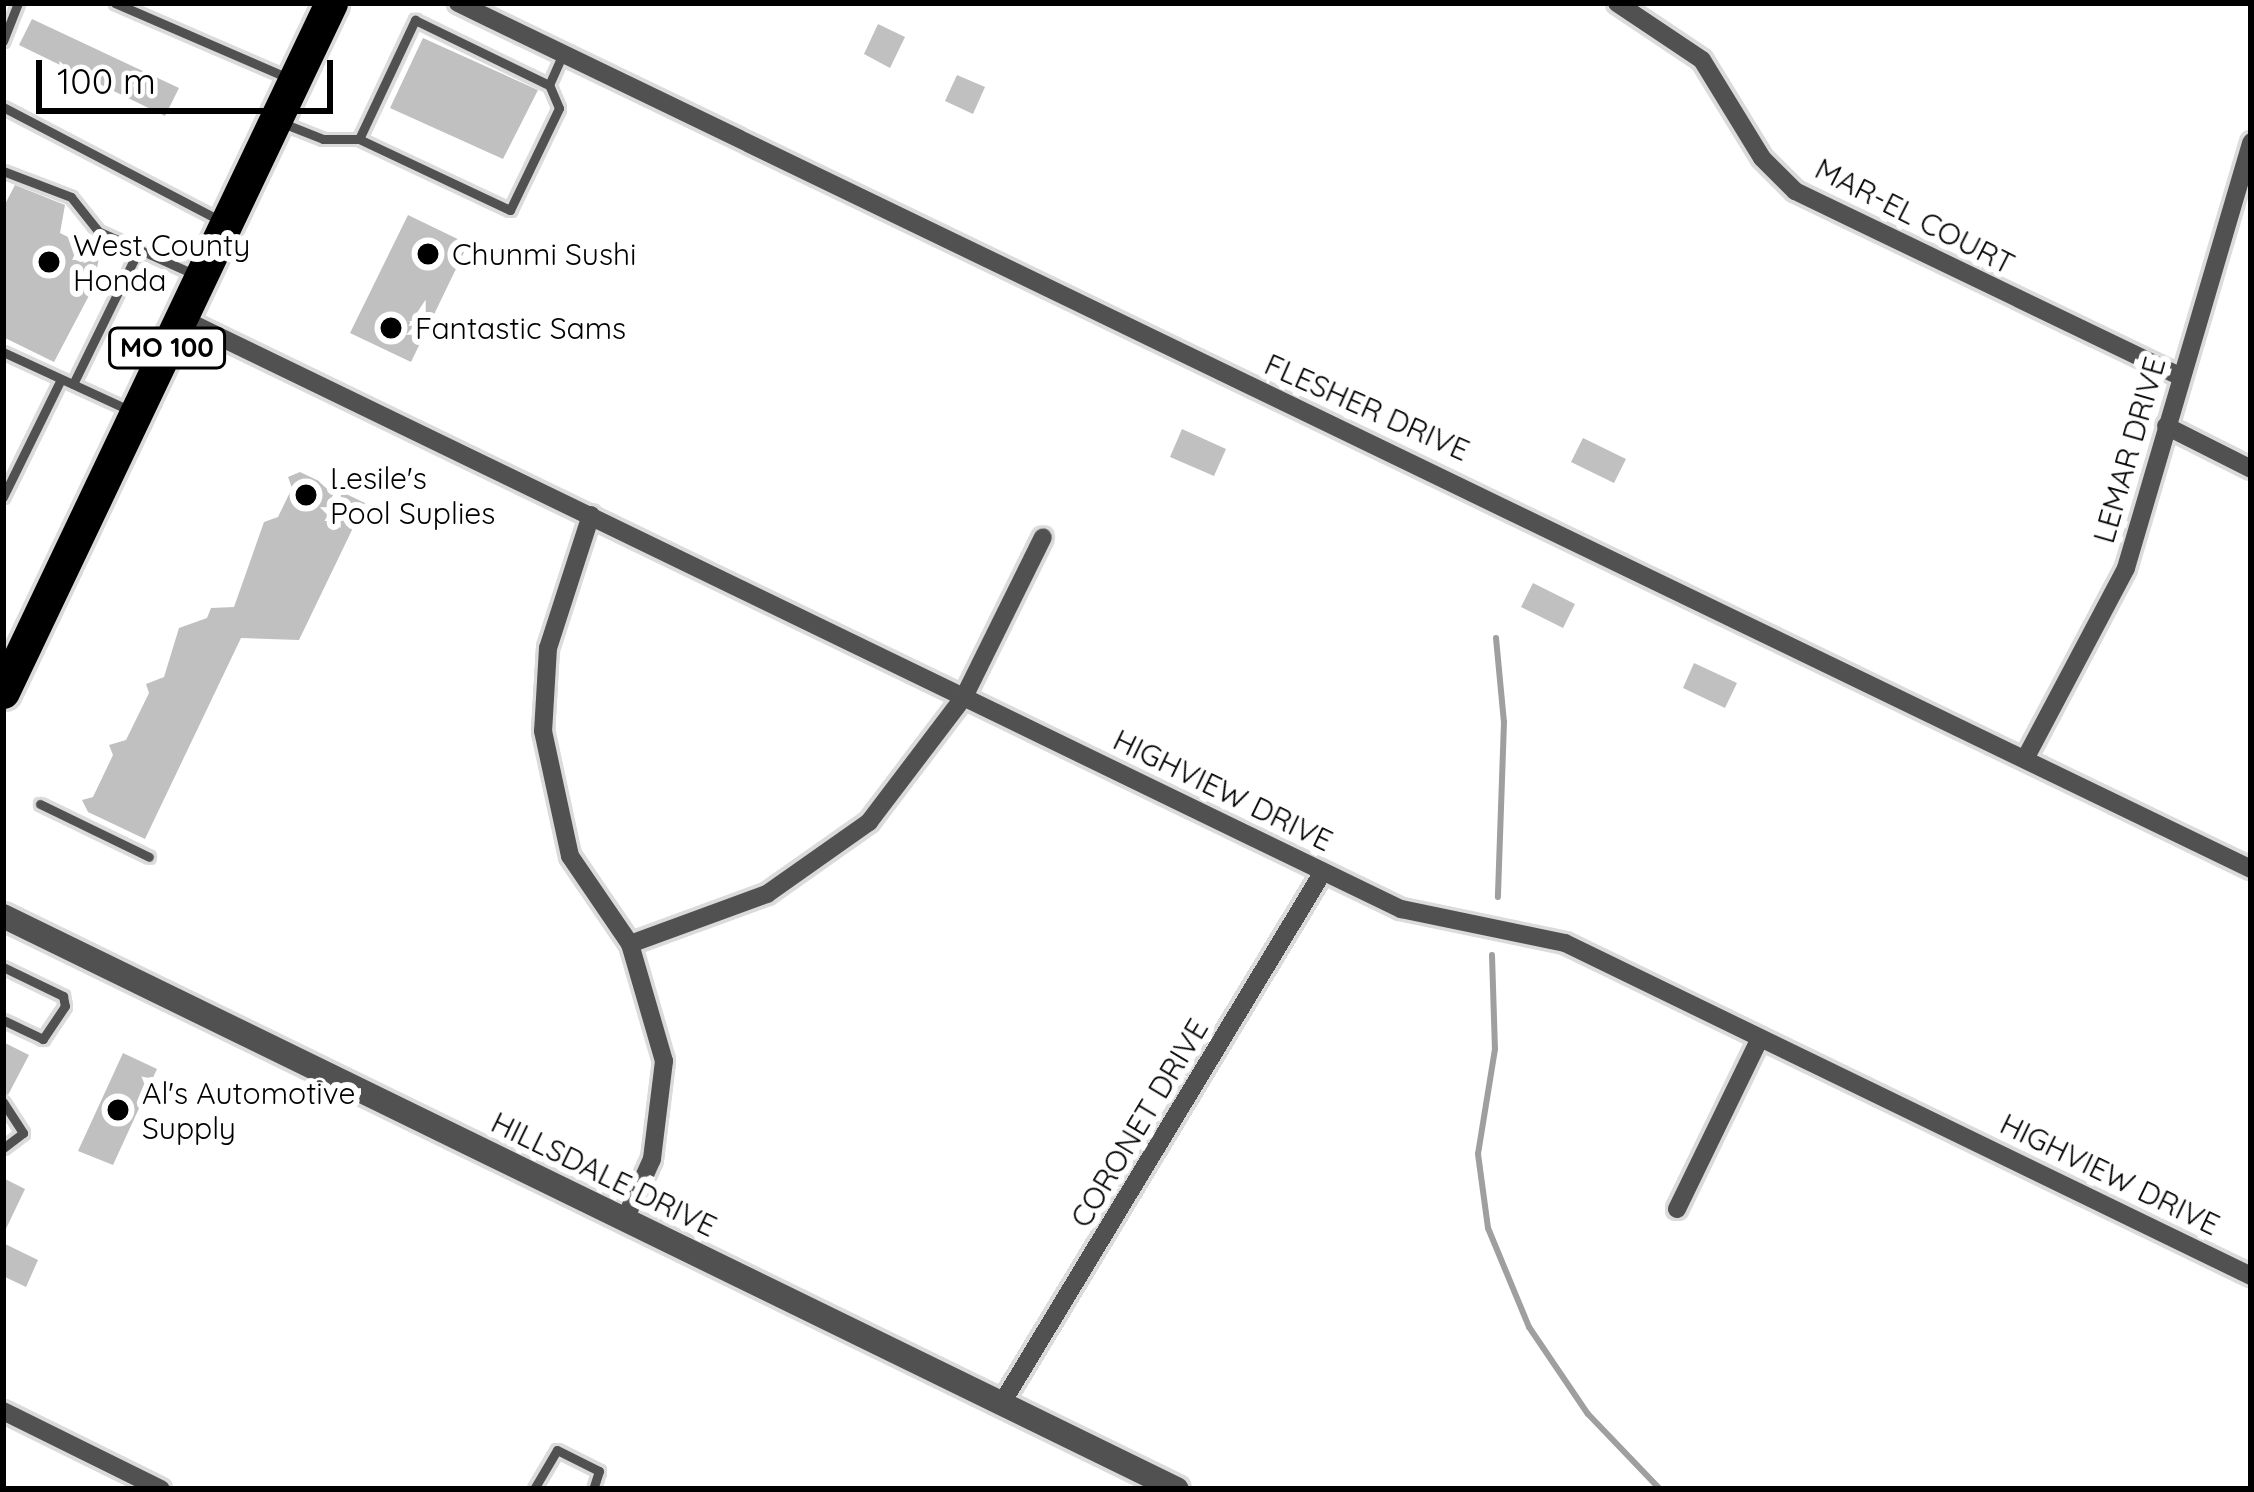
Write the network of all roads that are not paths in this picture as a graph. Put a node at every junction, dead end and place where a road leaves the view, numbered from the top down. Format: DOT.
graph roads {
  1 [pos="18,3"];
  2 [pos="115,3"];
  3 [pos="331,3"];
  4 [pos="458,3"];
  5 [pos="1617,3"];
  6 [pos="3,41"];
  7 [pos="563,54"];
  8 [pos="294,80"];
  9 [pos="549,85"];
  10 [pos="3,107"];
  11 [pos="274,120"];
  12 [pos="359,139"];
  13 [pos="2251,142"];
  14 [pos="4,173"];
  15 [pos="226,224"];
  16 [pos="139,249"];
  17 [pos="200,278"];
  18 [pos="182,318"];
  19 [pos="3,352"];
  20 [pos="2181,377"];
  21 [pos="61,379"];
  22 [pos="73,384"];
  23 [pos="136,413"];
  24 [pos="2166,426"];
  25 [pos="2251,469"];
  26 [pos="3,497"];
  27 [pos="590,515"];
  28 [pos="1043,537"];
  29 [pos="3,692"];
  30 [pos="964,697"];
  31 [pos="2025,758"];
  32 [pos="40,804"];
  33 [pos="149,857"];
  34 [pos="2251,869"];
  35 [pos="1323,872"];
  36 [pos="3,916"];
  37 [pos="630,944"];
  38 [pos="3,967"];
  39 [pos="3,1020"];
  40 [pos="1760,1038"];
  41 [pos="3,1102"];
  42 [pos="3,1148"];
  43 [pos="1677,1209"];
  44 [pos="625,1219"];
  45 [pos="2251,1276"];
  46 [pos="1002,1403"];
  47 [pos="3,1412"];
  48 [pos="161,1489"];
  49 [pos="533,1489"];
  50 [pos="593,1489"];
  51 [pos="1177,1489"];
  1 -- 6 [label="lane"];
  2 -- 8 [label="lane"];
  3 -- 8 [label="highway, MO 100"];
  4 -- 7 [label="street, FLESHER DRIVE"];
  5 -- 20 [label="street, MAR-EL COURT"];
  7 -- 9 [label="lane"];
  7 -- 31 [label="street, FLESHER DRIVE"];
  8 -- 11 [label="highway, MO 100"];
  9 -- 12 [label="lane"];
  9 -- 12 [label="lane"];
  10 -- 15 [label="lane"];
  11 -- 12 [label="lane"];
  11 -- 15 [label="highway, MO 100"];
  13 -- 20 [label="street, LEMAR DRIVE"];
  14 -- 16 [label="lane"];
  15 -- 17 [label="highway, MO 100"];
  16 -- 17 [label="lane"];
  16 -- 22 [label="lane"];
  17 -- 18 [label="highway, MO 100"];
  18 -- 23 [label="highway, MO 100"];
  18 -- 27 [label="street, HIGHVIEW DRIVE"];
  19 -- 21 [label="lane"];
  20 -- 24 [label="street, LEMAR DRIVE"];
  21 -- 22 [label="lane"];
  21 -- 26 [label="lane"];
  22 -- 23 [label="lane"];
  23 -- 29 [label="highway, MO 100"];
  24 -- 25 [label="street"];
  24 -- 31 [label="street, LEMAR DRIVE"];
  27 -- 30 [label="street, HIGHVIEW DRIVE"];
  27 -- 37 [label="street"];
  28 -- 30 [label="street"];
  30 -- 35 [label="street, HIGHVIEW DRIVE"];
  30 -- 37 [label="street"];
  31 -- 34 [label="street, FLESHER DRIVE"];
  32 -- 33 [label="lane"];
  35 -- 40 [label="street, HIGHVIEW DRIVE"];
  35 -- 46 [label="street, CORONET DRIVE"];
  36 -- 44 [label="street, HILLSDALE DRIVE"];
  37 -- 44 [label="street"];
  38 -- 39 [label="lane"];
  40 -- 43 [label="street"];
  40 -- 45 [label="street, HIGHVIEW DRIVE"];
  41 -- 42 [label="lane"];
  44 -- 46 [label="street, HILLSDALE DRIVE"];
  46 -- 51 [label="street, HILLSDALE DRIVE"];
  47 -- 48 [label="street"];
  49 -- 50 [label="lane"];
}
